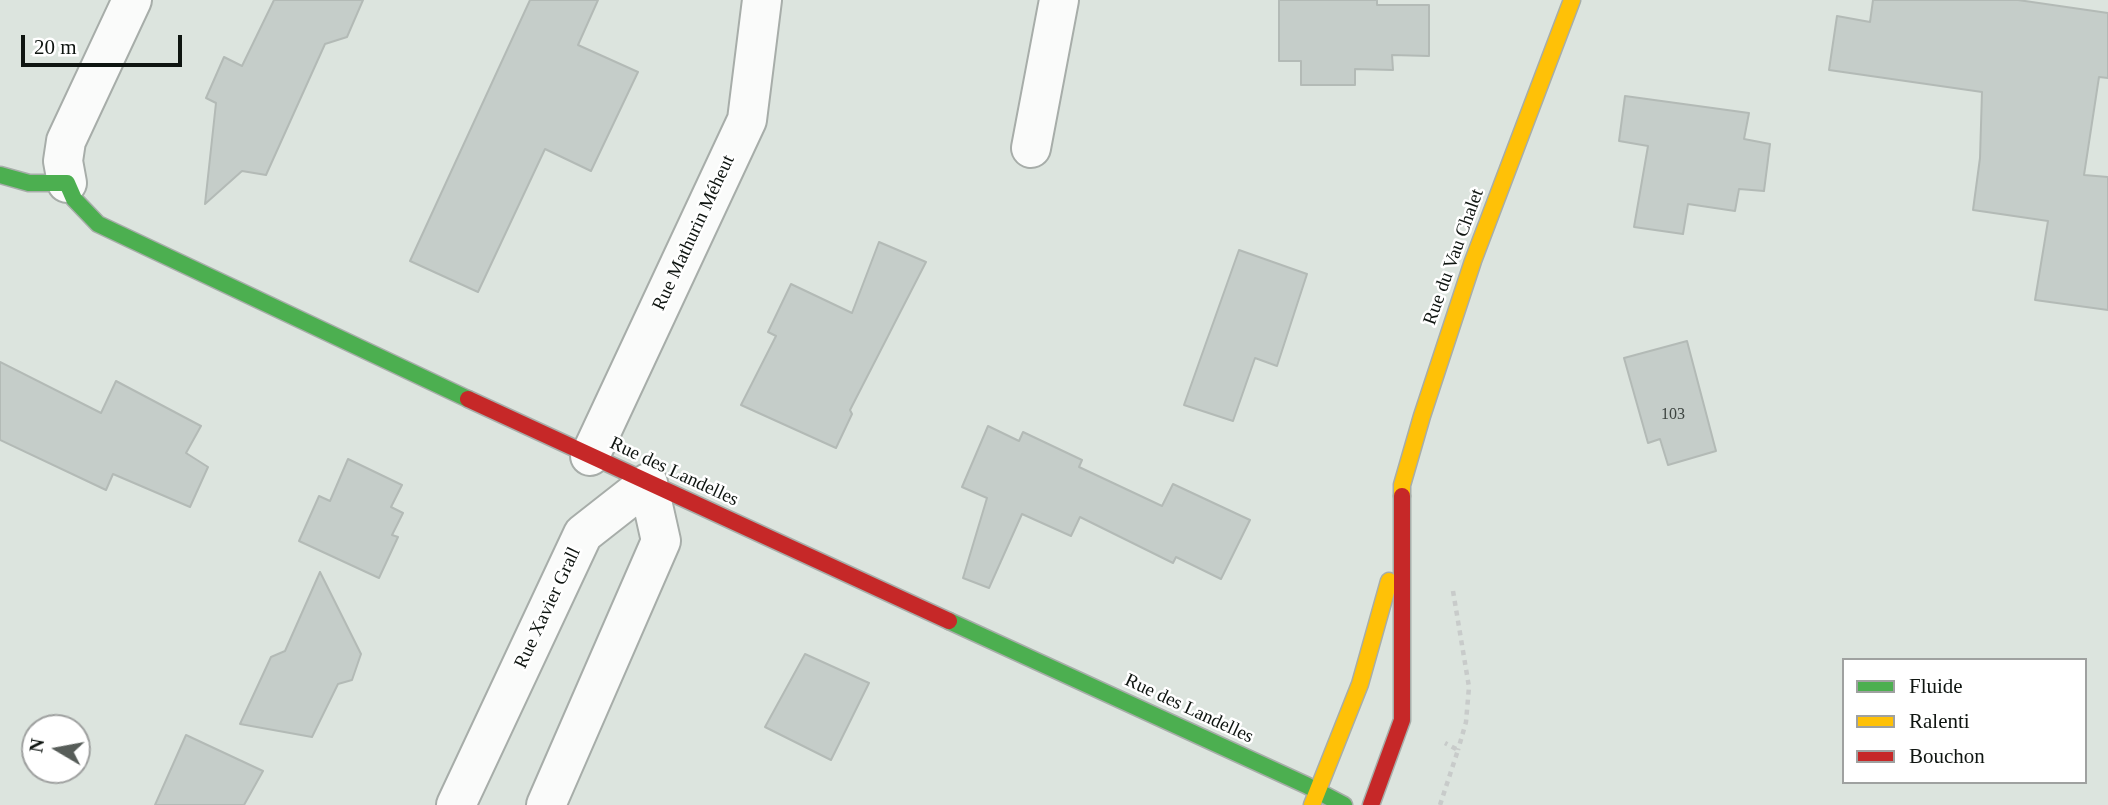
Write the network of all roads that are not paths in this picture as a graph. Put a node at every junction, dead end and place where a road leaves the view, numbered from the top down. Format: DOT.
graph roads {
  1 [pos="132,0"];
  2 [pos="762,0"];
  3 [pos="1059,0"];
  4 [pos="1572,0"];
  5 [pos="1031,148"];
  6 [pos="0,175"];
  7 [pos="67,183"];
  8 [pos="590,456"];
  9 [pos="648,483"];
  10 [pos="1402,535"];
  11 [pos="1315,799"];
  12 [pos="456,805"];
  13 [pos="546,805"];
  14 [pos="1343,805"];
  15 [pos="1371,805"];
  1 -- 7 [label="street"];
  2 -- 8 [label="street, Rue Mathurin Méheut"];
  3 -- 5 [label="street"];
  4 -- 10 [label="street, Rue du Vau Chalet"];
  6 -- 7 [label="street"];
  7 -- 8 [label="street, Rue des Landelles"];
  8 -- 9 [label="street, Rue des Landelles"];
  9 -- 11 [label="street, Rue des Landelles"];
  9 -- 12 [label="street, Rue Xavier Grall"];
  9 -- 13 [label="street"];
  10 -- 11 [label="street, Rue du Vau Chalet"];
  10 -- 15 [label="street, Rue du Vau Chalet"];
  11 -- 14 [label="street, Rue des Landelles"];
}
